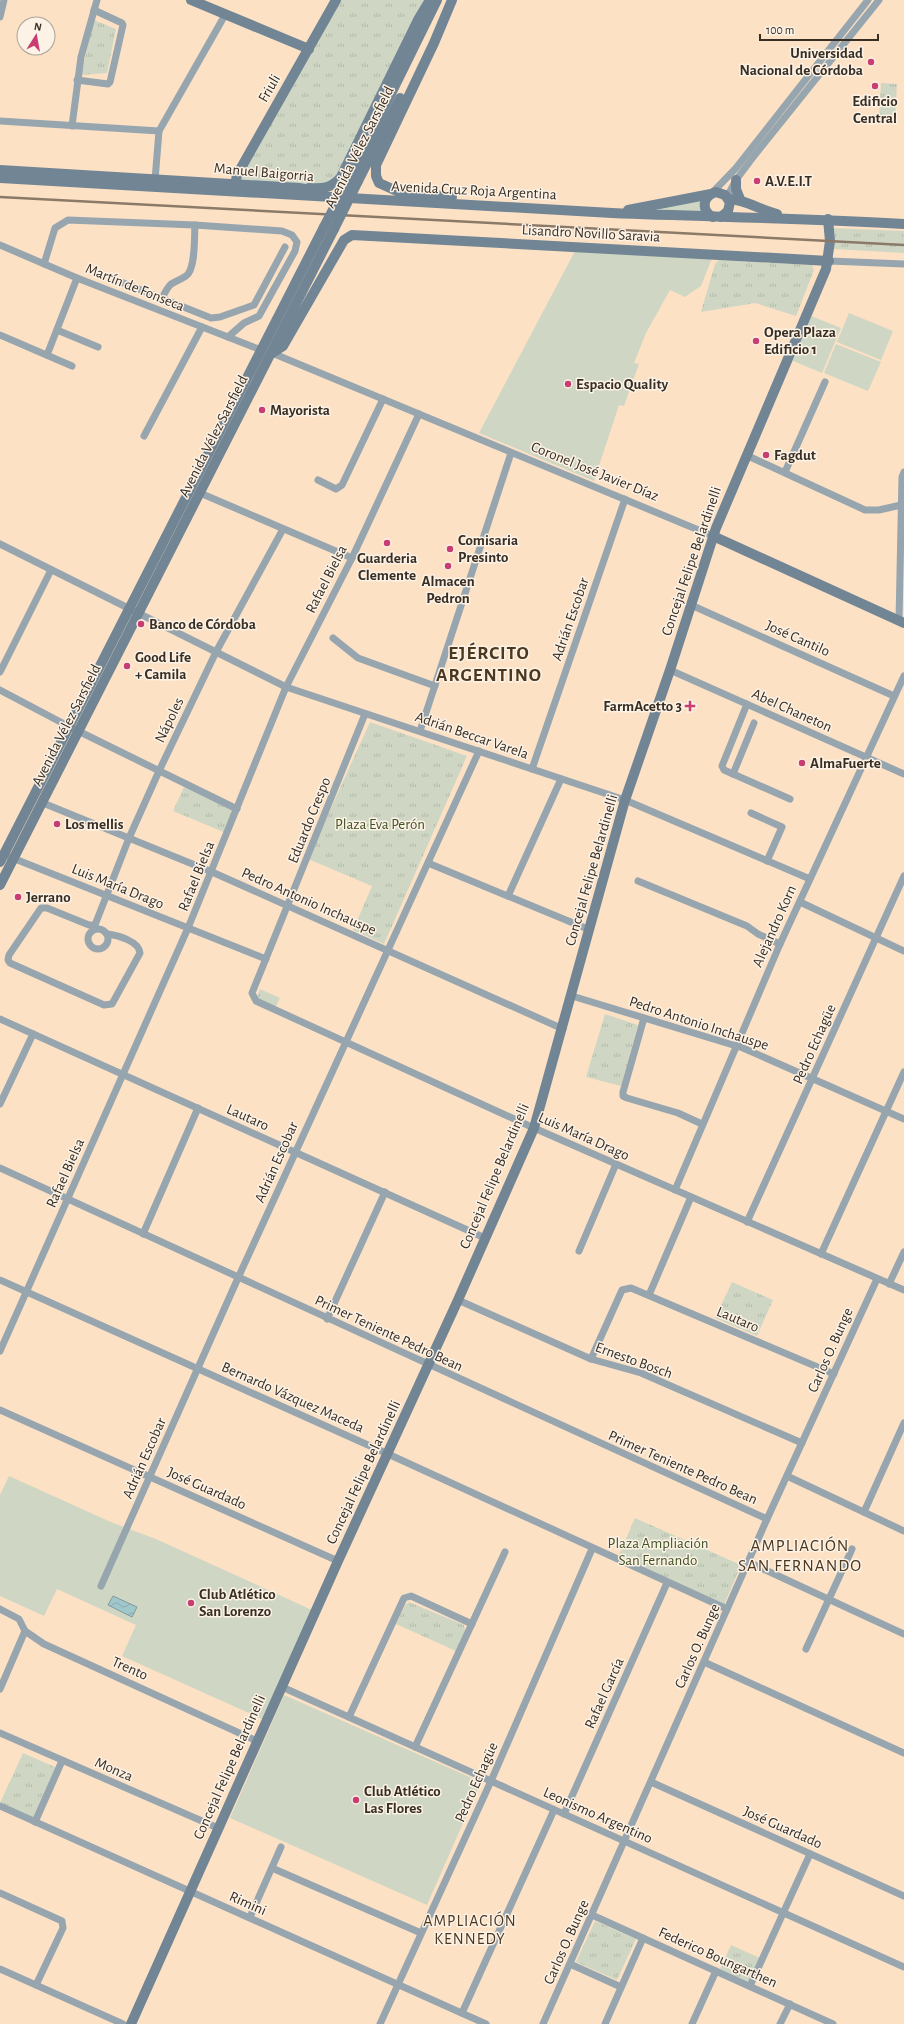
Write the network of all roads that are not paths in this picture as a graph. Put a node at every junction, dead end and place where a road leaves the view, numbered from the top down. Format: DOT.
graph roads {
  1 [pos="4,0"];
  2 [pos="97,0"];
  3 [pos="191,0"];
  4 [pos="336,0"];
  5 [pos="430,0"];
  6 [pos="437,0"];
  7 [pos="451,0"];
  8 [pos="868,0"];
  9 [pos="879,0"];
  10 [pos="94,10"];
  11 [pos="225,15"];
  12 [pos="0,17"];
  13 [pos="309,48"];
  14 [pos="78,80"];
  15 [pos="0,121"];
  16 [pos="72,126"];
  17 [pos="159,131"];
  18 [pos="0,170"];
  19 [pos="0,178"];
  20 [pos="354,179"];
  21 [pos="155,180"];
  22 [pos="736,180"];
  23 [pos="235,188"];
  24 [pos="299,188"];
  25 [pos="712,193"];
  26 [pos="334,197"];
  27 [pos="728,198"];
  28 [pos="740,199"];
  29 [pos="537,208"];
  30 [pos="612,213"];
  31 [pos="717,217"];
  32 [pos="808,218"];
  33 [pos="828,219"];
  34 [pos="904,224"];
  35 [pos="195,225"];
  36 [pos="329,228"];
  37 [pos="0,245"];
  38 [pos="285,247"];
  39 [pos="829,260"];
  40 [pos="44,264"];
  41 [pos="904,264"];
  42 [pos="77,278"];
  43 [pos="116,280"];
  44 [pos="162,298"];
  45 [pos="202,327"];
  46 [pos="57,330"];
  47 [pos="0,335"];
  48 [pos="228,337"];
  49 [pos="98,347"];
  50 [pos="261,350"];
  51 [pos="272,353"];
  52 [pos="47,355"];
  53 [pos="72,366"];
  54 [pos="825,382"];
  55 [pos="383,399"];
  56 [pos="419,414"];
  57 [pos="144,436"];
  58 [pos="511,452"];
  59 [pos="746,455"];
  60 [pos="785,472"];
  61 [pos="903,472"];
  62 [pos="318,480"];
  63 [pos="200,493"];
  64 [pos="625,499"];
  65 [pos="901,505"];
  66 [pos="283,529"];
  67 [pos="713,536"];
  68 [pos="0,544"];
  69 [pos="352,558"];
  70 [pos="902,558"];
  71 [pos="51,570"];
  72 [pos="691,605"];
  73 [pos="134,612"];
  74 [pos="901,622"];
  75 [pos="333,638"];
  76 [pos="216,652"];
  77 [pos="670,670"];
  78 [pos="0,672"];
  79 [pos="904,676"];
  80 [pos="435,686"];
  81 [pos="286,687"];
  82 [pos="0,690"];
  83 [pos="894,696"];
  84 [pos="747,704"];
  85 [pos="366,714"];
  86 [pos="754,723"];
  87 [pos="70,727"];
  88 [pos="420,731"];
  89 [pos="80,732"];
  90 [pos="479,751"];
  91 [pos="866,757"];
  92 [pos="532,769"];
  93 [pos="159,771"];
  94 [pos="733,774"];
  95 [pos="904,774"];
  96 [pos="561,779"];
  97 [pos="790,799"];
  98 [pos="625,800"];
  99 [pos="43,803"];
  100 [pos="237,809"];
  101 [pos="751,813"];
  102 [pos="129,838"];
  103 [pos="1,856"];
  104 [pos="14,858"];
  105 [pos="766,861"];
  106 [pos="428,862"];
  107 [pos="212,872"];
  108 [pos="904,876"];
  109 [pos="810,879"];
  110 [pos="638,881"];
  111 [pos="0,884"];
  112 [pos="106,894"];
  113 [pos="508,896"];
  114 [pos="800,902"];
  115 [pos="288,906"];
  116 [pos="94,928"];
  117 [pos="188,928"];
  118 [pos="590,930"];
  119 [pos="107,934"];
  120 [pos="876,938"];
  121 [pos="780,944"];
  122 [pos="388,949"];
  123 [pos="904,951"];
  124 [pos="266,960"];
  125 [pos="572,996"];
  126 [pos="256,1001"];
  127 [pos="644,1018"];
  128 [pos="0,1019"];
  129 [pos="563,1029"];
  130 [pos="33,1034"];
  131 [pos="345,1042"];
  132 [pos="736,1045"];
  133 [pos="904,1072"];
  134 [pos="123,1074"];
  135 [pos="813,1078"];
  136 [pos="0,1104"];
  137 [pos="198,1108"];
  138 [pos="886,1111"];
  139 [pos="904,1119"];
  140 [pos="702,1124"];
  141 [pos="534,1128"];
  142 [pos="295,1152"];
  143 [pos="616,1164"];
  144 [pos="0,1168"];
  145 [pos="675,1190"];
  146 [pos="385,1192"];
  147 [pos="691,1197"];
  148 [pos="67,1199"];
  149 [pos="747,1222"];
  150 [pos="143,1234"];
  151 [pos="486,1238"];
  152 [pos="579,1251"];
  153 [pos="904,1252"];
  154 [pos="821,1254"];
  155 [pos="238,1278"];
  156 [pos="877,1279"];
  157 [pos="0,1280"];
  158 [pos="890,1284"];
  159 [pos="904,1290"];
  160 [pos="26,1292"];
  161 [pos="649,1295"];
  162 [pos="458,1300"];
  163 [pos="327,1319"];
  164 [pos="0,1351"];
  165 [pos="591,1359"];
  166 [pos="428,1366"];
  167 [pos="198,1369"];
  168 [pos="834,1374"];
  169 [pos="0,1410"];
  170 [pos="904,1423"];
  171 [pos="802,1443"];
  172 [pos="388,1454"];
  173 [pos="151,1476"];
  174 [pos="787,1476"];
  175 [pos="864,1512"];
  176 [pos="767,1519"];
  177 [pos="904,1531"];
  178 [pos="592,1549"];
  179 [pos="852,1549"];
  180 [pos="505,1552"];
  181 [pos="338,1561"];
  182 [pos="748,1562"];
  183 [pos="667,1583"];
  184 [pos="101,1586"];
  185 [pos="829,1600"];
  186 [pos="0,1609"];
  187 [pos="727,1609"];
  188 [pos="472,1624"];
  189 [pos="25,1631"];
  190 [pos="904,1634"];
  191 [pos="806,1649"];
  192 [pos="704,1662"];
  193 [pos="282,1687"];
  194 [pos="0,1689"];
  195 [pos="349,1718"];
  196 [pos="0,1733"];
  197 [pos="257,1741"];
  198 [pos="415,1747"];
  199 [pos="904,1753"];
  200 [pos="62,1761"];
  201 [pos="491,1781"];
  202 [pos="650,1782"];
  203 [pos="0,1806"];
  204 [pos="554,1810"];
  205 [pos="564,1814"];
  206 [pos="35,1822"];
  207 [pos="218,1828"];
  208 [pos="624,1841"];
  209 [pos="281,1847"];
  210 [pos="810,1854"];
  211 [pos="272,1868"];
  212 [pos="190,1891"];
  213 [pos="0,1893"];
  214 [pos="904,1896"];
  215 [pos="784,1913"];
  216 [pos="592,1915"];
  217 [pos="250,1918"];
  218 [pos="421,1933"];
  219 [pos="643,1938"];
  220 [pos="570,1964"];
  221 [pos="904,1967"];
  222 [pos="0,1969"];
  223 [pos="716,1971"];
  224 [pos="36,1985"];
  225 [pos="398,1985"];
  226 [pos="750,1986"];
  227 [pos="621,1987"];
  228 [pos="790,2004"];
  229 [pos="462,2013"];
  230 [pos="123,2024"];
  231 [pos="131,2024"];
  232 [pos="380,2024"];
  233 [pos="486,2024"];
  234 [pos="543,2024"];
  235 [pos="605,2024"];
  236 [pos="692,2024"];
  237 [pos="780,2024"];
  238 [pos="833,2024"];
  1 -- 12 [label="street"];
  2 -- 10 [label="street"];
  3 -- 11 [label="main road"];
  4 -- 13 [label="main road, Friuli"];
  5 -- 24 [label="main road"];
  6 -- 20 [label="main road, Avenida Vélez Sarsfield"];
  7 -- 20 [label="main road, Avenida Vélez Sarsfield"];
  7 -- 29 [label="main road"];
  8 -- 25 [label="street"];
  9 -- 22 [label="street"];
  10 -- 14 [label="street"];
  10 -- 14 [label="street"];
  11 -- 13 [label="main road"];
  11 -- 17 [label="street"];
  13 -- 23 [label="main road, Friuli"];
  14 -- 16 [label="street"];
  15 -- 16 [label="street"];
  16 -- 17 [label="street"];
  17 -- 21 [label="street"];
  18 -- 21 [label="main road, Manuel Baigorria"];
  19 -- 23 [label="main road, Manuel Baigorria"];
  20 -- 36 [label="main road, Avenida Vélez Sarsfield, bridge"];
  21 -- 23 [label="main road, Manuel Baigorria"];
  22 -- 27 [label="street"];
  22 -- 28 [label="main road"];
  23 -- 24 [label="main road, Manuel Baigorria"];
  23 -- 26 [label="main road, Manuel Baigorria"];
  24 -- 26 [label="main road, Manuel Baigorria"];
  25 -- 27 [label="main road"];
  25 -- 30 [label="main road, Avenida Cruz Roja Argentina"];
  25 -- 31 [label="main road"];
  26 -- 29 [label="main road, Avenida Cruz Roja Argentina"];
  27 -- 28 [label="main road, Avenida Cruz Roja Argentina"];
  27 -- 31 [label="main road"];
  28 -- 32 [label="main road, Avenida Cruz Roja Argentina"];
  29 -- 30 [label="main road, Avenida Cruz Roja Argentina"];
  30 -- 31 [label="main road, Avenida Cruz Roja Argentina"];
  31 -- 32 [label="main road, Avenida Cruz Roja Argentina"];
  32 -- 33 [label="main road, Avenida Cruz Roja Argentina"];
  33 -- 34 [label="main road, Avenida Cruz Roja Argentina"];
  33 -- 39 [label="main road, Concejal Felipe Belardinelli"];
  35 -- 40 [label="street"];
  35 -- 44 [label="street"];
  35 -- 48 [label="street"];
  36 -- 50 [label="main road, Avenida Vélez Sarsfield"];
  36 -- 51 [label="main road, Avenida Vélez Sarsfield"];
  37 -- 40 [label="street, Martín de Fonseca"];
  38 -- 44 [label="street"];
  39 -- 41 [label="street"];
  39 -- 51 [label="main road, Lisandro Novillo Saravia"];
  39 -- 59 [label="main road, Concejal Felipe Belardinelli"];
  40 -- 42 [label="street, Martín de Fonseca"];
  42 -- 45 [label="street, Martín de Fonseca"];
  42 -- 46 [label="street"];
  43 -- 44 [label="street"];
  45 -- 48 [label="street, Martín de Fonseca"];
  45 -- 57 [label="street"];
  46 -- 49 [label="street"];
  46 -- 52 [label="street"];
  47 -- 52 [label="street"];
  48 -- 50 [label="street, Martín de Fonseca"];
  50 -- 73 [label="main road, Avenida Vélez Sarsfield"];
  51 -- 55 [label="street, Coronel José Javier Díaz"];
  51 -- 63 [label="main road, Avenida Vélez Sarsfield"];
  52 -- 53 [label="street"];
  54 -- 60 [label="street"];
  55 -- 56 [label="street, Coronel José Javier Díaz"];
  55 -- 62 [label="street"];
  56 -- 58 [label="street, Coronel José Javier Díaz"];
  56 -- 69 [label="street, Rafael Bielsa"];
  58 -- 64 [label="street, Coronel José Javier Díaz"];
  58 -- 80 [label="street"];
  59 -- 60 [label="street"];
  59 -- 67 [label="main road, Concejal Felipe Belardinelli"];
  60 -- 65 [label="street"];
  61 -- 65 [label="street"];
  63 -- 66 [label="street"];
  63 -- 73 [label="main road, Avenida Vélez Sarsfield"];
  64 -- 67 [label="street, Coronel José Javier Díaz"];
  64 -- 92 [label="street, Adrián Escobar"];
  65 -- 70 [label="street"];
  66 -- 69 [label="street"];
  66 -- 76 [label="street, Nápoles"];
  67 -- 72 [label="main road, Concejal Felipe Belardinelli"];
  67 -- 74 [label="main road, Coronel José Javier Díaz"];
  68 -- 71 [label="street, Adrián Beccar Varela"];
  69 -- 81 [label="street, Rafael Bielsa"];
  70 -- 74 [label="street"];
  71 -- 73 [label="street, Adrián Beccar Varela"];
  71 -- 78 [label="street"];
  72 -- 77 [label="main road, Concejal Felipe Belardinelli"];
  72 -- 83 [label="street, José Cantilo"];
  73 -- 76 [label="street, Adrián Beccar Varela"];
  73 -- 87 [label="main road, Avenida Vélez Sarsfield"];
  73 -- 89 [label="main road, Avenida Vélez Sarsfield"];
  75 -- 80 [label="street"];
  76 -- 81 [label="street, Adrián Beccar Varela"];
  76 -- 93 [label="street, Nápoles"];
  77 -- 84 [label="street, Abel Chaneton"];
  77 -- 98 [label="main road, Concejal Felipe Belardinelli"];
  79 -- 83 [label="street, Alejandro Korn"];
  80 -- 88 [label="street"];
  81 -- 85 [label="street, Adrián Beccar Varela"];
  81 -- 100 [label="street, Rafael Bielsa"];
  82 -- 87 [label="street"];
  83 -- 91 [label="street, Alejandro Korn"];
  84 -- 91 [label="street, Abel Chaneton"];
  84 -- 94 [label="street"];
  85 -- 88 [label="street, Adrián Beccar Varela"];
  85 -- 115 [label="street, Eduardo Crespo"];
  86 -- 94 [label="street"];
  87 -- 89 [label="street"];
  87 -- 103 [label="main road, Avenida Vélez Sarsfield"];
  88 -- 90 [label="street, Adrián Beccar Varela"];
  89 -- 93 [label="street"];
  89 -- 99 [label="main road, Avenida Vélez Sarsfield"];
  90 -- 92 [label="street, Adrián Beccar Varela"];
  90 -- 106 [label="street, Adrián Escobar"];
  91 -- 95 [label="street, Abel Chaneton"];
  91 -- 109 [label="street, Alejandro Korn"];
  92 -- 96 [label="street, Adrián Beccar Varela"];
  93 -- 100 [label="street"];
  93 -- 102 [label="street, Nápoles"];
  94 -- 97 [label="street"];
  96 -- 98 [label="street, Adrián Beccar Varela"];
  96 -- 113 [label="street"];
  98 -- 105 [label="street, Adrián Beccar Varela"];
  98 -- 118 [label="main road, Concejal Felipe Belardinelli"];
  99 -- 102 [label="street, Pedro Antonio Inchauspe"];
  99 -- 104 [label="main road, Avenida Vélez Sarsfield"];
  100 -- 107 [label="street, Rafael Bielsa"];
  101 -- 105 [label="street"];
  102 -- 107 [label="street, Pedro Antonio Inchauspe"];
  102 -- 112 [label="street, Nápoles"];
  103 -- 104 [label="street, Luis María Drago"];
  104 -- 111 [label="main road, Avenida Vélez Sarsfield"];
  104 -- 112 [label="street, Luis María Drago"];
  105 -- 109 [label="street, Adrián Beccar Varela"];
  106 -- 113 [label="street"];
  106 -- 122 [label="street, Adrián Escobar"];
  107 -- 115 [label="street, Pedro Antonio Inchauspe"];
  107 -- 117 [label="street, Rafael Bielsa"];
  108 -- 120 [label="street, Pedro Echagüe"];
  109 -- 114 [label="street, Alejandro Korn"];
  110 -- 121 [label="street"];
  112 -- 116 [label="street, Nápoles"];
  112 -- 117 [label="street, Luis María Drago"];
  113 -- 118 [label="street"];
  114 -- 120 [label="street"];
  114 -- 121 [label="street, Alejandro Korn"];
  115 -- 122 [label="street, Pedro Antonio Inchauspe"];
  115 -- 124 [label="street, Eduardo Crespo"];
  116 -- 119 [label="street"];
  116 -- 119 [label="street, Nápoles"];
  116 -- 119 [label="street"];
  117 -- 124 [label="street, Luis María Drago"];
  117 -- 134 [label="street, Rafael Bielsa"];
  118 -- 125 [label="main road, Concejal Felipe Belardinelli"];
  120 -- 123 [label="street"];
  120 -- 135 [label="street, Pedro Echagüe"];
  121 -- 132 [label="street, Alejandro Korn"];
  122 -- 129 [label="street, Pedro Antonio Inchauspe"];
  122 -- 131 [label="street, Adrián Escobar"];
  124 -- 126 [label="street, Eduardo Crespo"];
  125 -- 127 [label="street, Pedro Antonio Inchauspe"];
  125 -- 129 [label="main road, Concejal Felipe Belardinelli"];
  126 -- 131 [label="street, Luis María Drago"];
  127 -- 132 [label="street, Pedro Antonio Inchauspe"];
  127 -- 140 [label="street"];
  128 -- 130 [label="street, Lautaro"];
  129 -- 141 [label="main road, Concejal Felipe Belardinelli"];
  130 -- 134 [label="street, Lautaro"];
  130 -- 136 [label="street"];
  131 -- 141 [label="street, Luis María Drago"];
  131 -- 142 [label="street, Adrián Escobar"];
  132 -- 135 [label="street, Pedro Antonio Inchauspe"];
  132 -- 140 [label="street, Alejandro Korn"];
  133 -- 138 [label="street"];
  134 -- 137 [label="street, Lautaro"];
  134 -- 148 [label="street, Rafael Bielsa"];
  135 -- 138 [label="street, Pedro Antonio Inchauspe"];
  135 -- 149 [label="street, Pedro Echagüe"];
  137 -- 142 [label="street, Lautaro"];
  137 -- 150 [label="street"];
  138 -- 139 [label="street, Pedro Antonio Inchauspe"];
  138 -- 154 [label="street"];
  140 -- 145 [label="street, Alejandro Korn"];
  141 -- 143 [label="street, Luis María Drago"];
  141 -- 151 [label="main road, Concejal Felipe Belardinelli"];
  142 -- 146 [label="street, Lautaro"];
  142 -- 155 [label="street, Adrián Escobar"];
  143 -- 145 [label="street, Luis María Drago"];
  143 -- 152 [label="street"];
  144 -- 148 [label="street, Primer Teniente Pedro Bean"];
  145 -- 147 [label="street, Luis María Drago"];
  146 -- 151 [label="street, Lautaro"];
  146 -- 163 [label="street"];
  147 -- 149 [label="street, Luis María Drago"];
  147 -- 161 [label="street"];
  148 -- 150 [label="street, Primer Teniente Pedro Bean"];
  148 -- 160 [label="street, Rafael Bielsa"];
  149 -- 154 [label="street, Luis María Drago"];
  150 -- 155 [label="street, Primer Teniente Pedro Bean"];
  151 -- 162 [label="main road, Concejal Felipe Belardinelli"];
  153 -- 158 [label="street"];
  154 -- 156 [label="street, Luis María Drago"];
  155 -- 163 [label="street, Primer Teniente Pedro Bean"];
  155 -- 167 [label="street, Adrián Escobar"];
  156 -- 158 [label="street, Luis María Drago"];
  156 -- 168 [label="street, Carlos O. Bunge"];
  157 -- 160 [label="street, Bernardo Vázquez Maceda"];
  158 -- 159 [label="street, Luis María Drago"];
  160 -- 164 [label="street, Rafael Bielsa"];
  160 -- 167 [label="street, Bernardo Vázquez Maceda"];
  161 -- 165 [label="street, Lautaro"];
  161 -- 168 [label="street, Lautaro"];
  162 -- 165 [label="street, Ernesto Bosch"];
  162 -- 166 [label="main road, Concejal Felipe Belardinelli"];
  163 -- 166 [label="street, Primer Teniente Pedro Bean"];
  165 -- 171 [label="street, Ernesto Bosch"];
  166 -- 172 [label="main road, Concejal Felipe Belardinelli"];
  166 -- 176 [label="street, Primer Teniente Pedro Bean"];
  167 -- 172 [label="street, Bernardo Vázquez Maceda"];
  167 -- 173 [label="street, Adrián Escobar"];
  168 -- 171 [label="street, Carlos O. Bunge"];
  169 -- 173 [label="street, José Guardado"];
  170 -- 175 [label="street"];
  171 -- 174 [label="street, Carlos O. Bunge"];
  172 -- 178 [label="street, Bernardo Vázquez Maceda"];
  172 -- 181 [label="main road, Concejal Felipe Belardinelli"];
  173 -- 181 [label="street, José Guardado"];
  173 -- 184 [label="street, Adrián Escobar"];
  174 -- 175 [label="street"];
  174 -- 176 [label="street, Carlos O. Bunge"];
  175 -- 177 [label="street"];
  176 -- 182 [label="street, Carlos O. Bunge"];
  178 -- 183 [label="street, Bernardo Vázquez Maceda"];
  178 -- 201 [label="street, Pedro Echagüe"];
  179 -- 185 [label="street"];
  180 -- 188 [label="street"];
  181 -- 193 [label="main road, Concejal Felipe Belardinelli"];
  182 -- 185 [label="street"];
  182 -- 187 [label="street, Carlos O. Bunge"];
  183 -- 187 [label="street, Bernardo Vázquez Maceda"];
  183 -- 205 [label="street, Rafael García"];
  185 -- 190 [label="street"];
  185 -- 191 [label="street"];
  186 -- 189 [label="street, Trento"];
  187 -- 192 [label="street, Carlos O. Bunge"];
  188 -- 195 [label="street"];
  188 -- 198 [label="street"];
  189 -- 194 [label="street"];
  189 -- 197 [label="street, Trento"];
  192 -- 199 [label="street"];
  192 -- 202 [label="street, Carlos O. Bunge"];
  193 -- 195 [label="street, Leonismo Argentino"];
  193 -- 197 [label="main road, Concejal Felipe Belardinelli"];
  195 -- 198 [label="street, Leonismo Argentino"];
  196 -- 200 [label="street, Monza"];
  197 -- 207 [label="main road, Concejal Felipe Belardinelli"];
  198 -- 201 [label="street, Leonismo Argentino"];
  200 -- 206 [label="street"];
  200 -- 207 [label="street, Monza"];
  201 -- 204 [label="street, Leonismo Argentino"];
  201 -- 218 [label="street, Pedro Echagüe"];
  202 -- 208 [label="street, Carlos O. Bunge"];
  202 -- 210 [label="street, José Guardado"];
  203 -- 206 [label="street, Rimini"];
  204 -- 205 [label="street, Leonismo Argentino"];
  204 -- 229 [label="street"];
  205 -- 208 [label="street, Leonismo Argentino"];
  206 -- 212 [label="street, Rimini"];
  207 -- 212 [label="main road, Concejal Felipe Belardinelli"];
  208 -- 215 [label="street, Leonismo Argentino"];
  208 -- 216 [label="street, Carlos O. Bunge"];
  209 -- 211 [label="street"];
  210 -- 214 [label="street, José Guardado"];
  210 -- 215 [label="street"];
  211 -- 217 [label="street"];
  211 -- 218 [label="street"];
  212 -- 217 [label="street, Rimini"];
  212 -- 231 [label="main road, Concejal Felipe Belardinelli"];
  213 -- 224 [label="street"];
  215 -- 221 [label="street, Leonismo Argentino"];
  215 -- 226 [label="street"];
  216 -- 219 [label="street, Federico Boungarthen"];
  216 -- 220 [label="street, Carlos O. Bunge"];
  217 -- 225 [label="street, Rimini"];
  218 -- 225 [label="street, Pedro Echagüe"];
  219 -- 223 [label="street, Federico Boungarthen"];
  219 -- 227 [label="street"];
  220 -- 227 [label="street"];
  220 -- 234 [label="street, Carlos O. Bunge"];
  222 -- 224 [label="street"];
  223 -- 226 [label="street, Federico Boungarthen"];
  223 -- 236 [label="street"];
  224 -- 230 [label="street"];
  225 -- 229 [label="street, Rimini"];
  225 -- 232 [label="street, Pedro Echagüe"];
  226 -- 228 [label="street, Federico Boungarthen"];
  227 -- 235 [label="street"];
  228 -- 237 [label="street"];
  228 -- 238 [label="street, Federico Boungarthen"];
  229 -- 233 [label="street, Rimini"];
}
